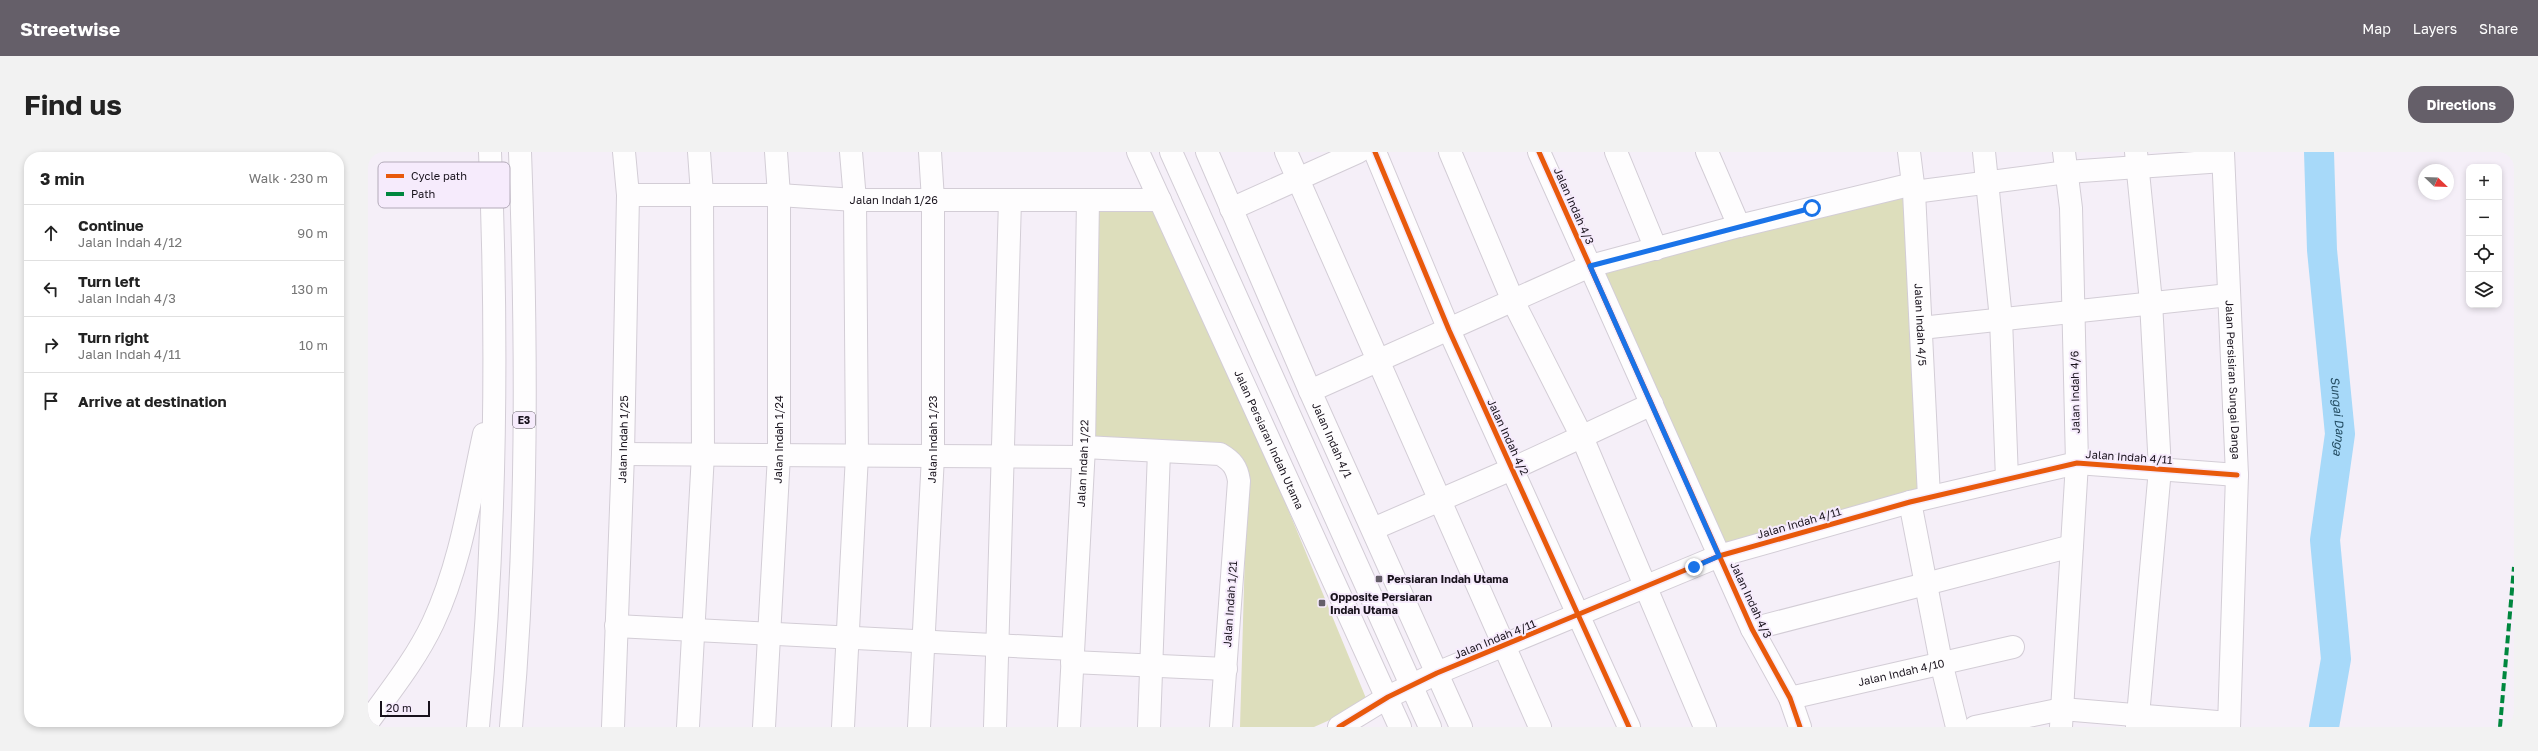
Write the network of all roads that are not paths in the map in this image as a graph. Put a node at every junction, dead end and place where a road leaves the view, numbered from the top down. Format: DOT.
graph roads {
  1 [pos="490,152"];
  2 [pos="520,152"];
  3 [pos="624,152"];
  4 [pos="699,152"];
  5 [pos="776,152"];
  6 [pos="851,152"];
  7 [pos="930,152"];
  8 [pos="1138,152"];
  9 [pos="1170,152"];
  10 [pos="1207,152"];
  11 [pos="1286,152"];
  12 [pos="1358,152"];
  13 [pos="1375,152"];
  14 [pos="1450,152"];
  15 [pos="1539,152"];
  16 [pos="1616,152"];
  17 [pos="1707,152"];
  18 [pos="1909,152"];
  19 [pos="1984,152"];
  20 [pos="2223,156"];
  21 [pos="2137,160"];
  22 [pos="490,162"];
  23 [pos="2066,162"];
  24 [pos="1298,180"];
  25 [pos="1986,183"];
  26 [pos="1914,188"];
  27 [pos="702,194"];
  28 [pos="628,195"];
  29 [pos="779,195"];
  30 [pos="855,200"];
  31 [pos="933,200"];
  32 [pos="1010,200"];
  33 [pos="1088,200"];
  34 [pos="1160,200"];
  35 [pos="492,208"];
  36 [pos="1231,209"];
  37 [pos="1739,226"];
  38 [pos="1656,249"];
  39 [pos="1590,266"];
  40 [pos="2229,295"];
  41 [pos="1513,301"];
  42 [pos="2151,302"];
  43 [pos="2073,310"];
  44 [pos="2001,319"];
  45 [pos="1921,328"];
  46 [pos="1449,330"];
  47 [pos="1377,362"];
  48 [pos="494,390"];
  49 [pos="1310,391"];
  50 [pos="1652,404"];
  51 [pos="1582,437"];
  52 [pos="1160,451"];
  53 [pos="1083,452"];
  54 [pos="623,454"];
  55 [pos="703,454"];
  56 [pos="779,455"];
  57 [pos="857,455"];
  58 [pos="932,456"];
  59 [pos="1002,456"];
  60 [pos="2076,463"];
  61 [pos="1512,469"];
  62 [pos="2160,469"];
  63 [pos="2238,475"];
  64 [pos="2007,479"];
  65 [pos="1920,499"];
  66 [pos="1441,500"];
  67 [pos="1373,529"];
  68 [pos="2072,546"];
  69 [pos="1719,556"];
  70 [pos="1925,584"];
  71 [pos="1644,588"];
  72 [pos="1580,615"];
  73 [pos="616,626"];
  74 [pos="1752,629"];
  75 [pos="694,630"];
  76 [pos="769,634"];
  77 [pos="848,638"];
  78 [pos="922,641"];
  79 [pos="997,645"];
  80 [pos="1504,646"];
  81 [pos="2013,647"];
  82 [pos="1072,655"];
  83 [pos="1941,662"];
  84 [pos="1150,665"];
  85 [pos="1226,669"];
  86 [pos="1437,673"];
  87 [pos="1412,685"];
  88 [pos="1388,697"];
  89 [pos="1790,698"];
  90 [pos="2061,718"];
  91 [pos="2138,721"];
  92 [pos="368,722"];
  93 [pos="2229,725"];
  94 [pos="478,727"];
  95 [pos="511,727"];
  96 [pos="614,727"];
  97 [pos="688,727"];
  98 [pos="764,727"];
  99 [pos="843,727"];
  100 [pos="919,727"];
  101 [pos="995,727"];
  102 [pos="1069,727"];
  103 [pos="1149,727"];
  104 [pos="1221,727"];
  105 [pos="1339,727"];
  106 [pos="1400,727"];
  107 [pos="1430,727"];
  108 [pos="1461,727"];
  109 [pos="1540,727"];
  110 [pos="1629,727"];
  111 [pos="1705,727"];
  112 [pos="1800,727"];
  113 [pos="1957,727"];
  114 [pos="1975,727"];
  1 -- 22 [label="main road"];
  2 -- 95 [label="main road, E3"];
  3 -- 28 [label="main road, Jalan Indah 1/25"];
  4 -- 27 [label="main road"];
  5 -- 29 [label="main road, Jalan Indah 1/24"];
  6 -- 30 [label="main road"];
  7 -- 31 [label="main road, Jalan Indah 1/23"];
  8 -- 34 [label="main road, Jalan Persiaran Indah Utama"];
  9 -- 87 [label="main road"];
  10 -- 36 [label="main road, Jalan Indah 4/1"];
  11 -- 24 [label="main road"];
  12 -- 24 [label="main road"];
  13 -- 46 [label="main road, Jalan Indah 4/2"];
  14 -- 41 [label="main road"];
  15 -- 39 [label="main road, Jalan Indah 4/3"];
  16 -- 38 [label="main road"];
  17 -- 37 [label="main road"];
  18 -- 26 [label="main road, Jalan Indah 4/5"];
  19 -- 25 [label="main road"];
  20 -- 21 [label="main road"];
  20 -- 40 [label="main road, Jalan Persisiran Sungai Danga"];
  21 -- 23 [label="main road"];
  21 -- 42 [label="main road"];
  23 -- 25 [label="main road"];
  23 -- 43 [label="main road, Jalan Indah 4/6"];
  24 -- 36 [label="main road"];
  24 -- 47 [label="main road"];
  25 -- 26 [label="main road"];
  25 -- 44 [label="main road"];
  26 -- 37 [label="main road"];
  26 -- 45 [label="main road, Jalan Indah 4/5"];
  27 -- 28 [label="main road, Jalan Indah 1/26"];
  27 -- 29 [label="main road, Jalan Indah 1/26"];
  27 -- 55 [label="main road"];
  28 -- 54 [label="main road, Jalan Indah 1/25"];
  29 -- 30 [label="main road, Jalan Indah 1/26"];
  29 -- 56 [label="main road, Jalan Indah 1/24"];
  30 -- 31 [label="main road, Jalan Indah 1/26"];
  30 -- 57 [label="main road"];
  31 -- 32 [label="main road, Jalan Indah 1/26"];
  31 -- 58 [label="main road, Jalan Indah 1/23"];
  32 -- 33 [label="main road, Jalan Indah 1/26"];
  32 -- 59 [label="main road"];
  33 -- 34 [label="main road, Jalan Indah 1/26"];
  33 -- 53 [label="main road, Jalan Indah 1/22"];
  34 -- 88 [label="main road, Jalan Persiaran Indah Utama"];
  35 -- 48 [label="main road"];
  36 -- 49 [label="main road, Jalan Indah 4/1"];
  37 -- 38 [label="main road"];
  38 -- 39 [label="main road"];
  39 -- 41 [label="main road"];
  39 -- 50 [label="main road, Jalan Indah 4/3"];
  40 -- 42 [label="main road"];
  40 -- 63 [label="main road, Jalan Persisiran Sungai Danga"];
  41 -- 46 [label="main road"];
  41 -- 51 [label="main road"];
  42 -- 43 [label="main road"];
  42 -- 62 [label="main road"];
  43 -- 44 [label="main road"];
  43 -- 60 [label="main road, Jalan Indah 4/6"];
  44 -- 45 [label="main road"];
  44 -- 64 [label="main road"];
  45 -- 65 [label="main road, Jalan Indah 4/5"];
  46 -- 47 [label="main road"];
  46 -- 61 [label="main road, Jalan Indah 4/2"];
  47 -- 49 [label="main road"];
  47 -- 66 [label="main road"];
  48 -- 92 [label="main road"];
  48 -- 94 [label="main road"];
  49 -- 67 [label="main road, Jalan Indah 4/1"];
  50 -- 51 [label="main road"];
  50 -- 69 [label="main road, Jalan Indah 4/3"];
  51 -- 61 [label="main road"];
  51 -- 71 [label="main road"];
  52 -- 53 [label="main road"];
  52 -- 84 [label="main road"];
  52 -- 85 [label="main road, Jalan Indah 1/21"];
  53 -- 59 [label="main road"];
  53 -- 82 [label="main road, Jalan Indah 1/22"];
  54 -- 55 [label="main road"];
  54 -- 73 [label="main road, Jalan Indah 1/25"];
  55 -- 56 [label="main road"];
  55 -- 75 [label="main road"];
  56 -- 57 [label="main road"];
  56 -- 76 [label="main road, Jalan Indah 1/24"];
  57 -- 58 [label="main road"];
  57 -- 77 [label="main road"];
  58 -- 59 [label="main road"];
  58 -- 78 [label="main road, Jalan Indah 1/23"];
  59 -- 79 [label="main road"];
  60 -- 62 [label="main road, Jalan Indah 4/11"];
  60 -- 64 [label="main road, Jalan Indah 4/11"];
  60 -- 68 [label="main road, Jalan Indah 4/6"];
  61 -- 66 [label="main road"];
  61 -- 72 [label="main road, Jalan Indah 4/2"];
  62 -- 63 [label="main road, Jalan Indah 4/11"];
  62 -- 91 [label="main road"];
  63 -- 93 [label="main road, Jalan Persisiran Sungai Danga"];
  64 -- 65 [label="main road, Jalan Indah 4/11"];
  65 -- 69 [label="main road, Jalan Indah 4/11"];
  65 -- 70 [label="main road, Jalan Indah 4/5"];
  66 -- 67 [label="main road"];
  66 -- 80 [label="main road"];
  67 -- 86 [label="main road, Jalan Indah 4/1"];
  68 -- 70 [label="main road"];
  68 -- 90 [label="main road, Jalan Indah 4/6"];
  69 -- 71 [label="main road, Jalan Indah 4/11"];
  69 -- 74 [label="main road, Jalan Indah 4/3"];
  70 -- 74 [label="main road"];
  70 -- 83 [label="main road, Jalan Indah 4/5"];
  71 -- 72 [label="main road, Jalan Indah 4/11"];
  71 -- 111 [label="main road"];
  72 -- 80 [label="main road, Jalan Indah 4/11"];
  72 -- 110 [label="main road, Jalan Indah 4/2"];
  73 -- 75 [label="main road"];
  73 -- 96 [label="main road, Jalan Indah 1/25"];
  74 -- 89 [label="main road, Jalan Indah 4/3"];
  75 -- 76 [label="main road"];
  75 -- 97 [label="main road"];
  76 -- 77 [label="main road"];
  76 -- 98 [label="main road, Jalan Indah 1/24"];
  77 -- 78 [label="main road"];
  77 -- 99 [label="main road"];
  78 -- 79 [label="main road"];
  78 -- 100 [label="main road, Jalan Indah 1/23"];
  79 -- 82 [label="main road"];
  79 -- 101 [label="main road"];
  80 -- 86 [label="main road, Jalan Indah 4/11"];
  80 -- 109 [label="main road"];
  81 -- 83 [label="main road, Jalan Indah 4/10"];
  82 -- 84 [label="main road"];
  82 -- 102 [label="main road, Jalan Indah 1/22"];
  83 -- 89 [label="main road, Jalan Indah 4/10"];
  83 -- 113 [label="main road, Jalan Indah 4/5"];
  84 -- 85 [label="main road"];
  84 -- 103 [label="main road"];
  85 -- 104 [label="main road, Jalan Indah 1/21"];
  86 -- 87 [label="main road, Jalan Indah 4/11"];
  86 -- 108 [label="main road, Jalan Indah 4/1"];
  87 -- 88 [label="main road, Jalan Indah 4/11"];
  87 -- 107 [label="main road"];
  88 -- 105 [label="main road, Jalan Indah 4/11"];
  88 -- 106 [label="main road, Jalan Persiaran Indah Utama"];
  89 -- 112 [label="main road, Jalan Indah 4/3"];
  90 -- 91 [label="main road"];
  90 -- 114 [label="main road"];
  91 -- 93 [label="main road"];
}
